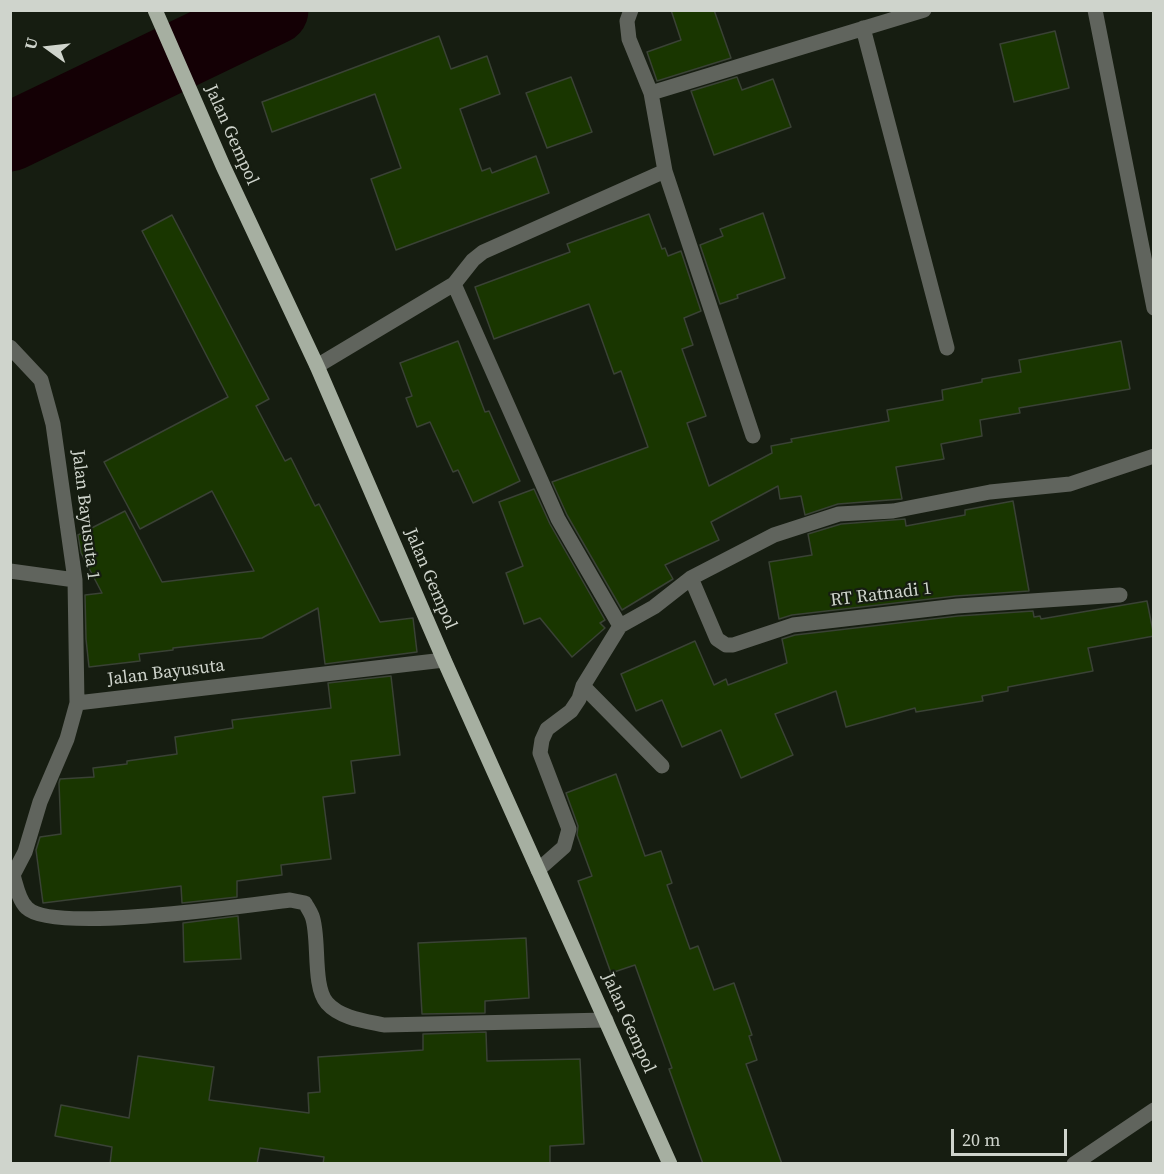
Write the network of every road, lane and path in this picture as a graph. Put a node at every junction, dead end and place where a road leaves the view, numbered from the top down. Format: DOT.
graph roads {
  1 [pos="155,10"];
  2 [pos="631,10"];
  3 [pos="924,10"];
  4 [pos="1095,10"];
  5 [pos="863,28"];
  6 [pos="651,93"];
  7 [pos="665,171"];
  8 [pos="454,284"];
  9 [pos="1154,308"];
  10 [pos="10,347"];
  11 [pos="947,348"];
  12 [pos="317,366"];
  13 [pos="753,436"];
  14 [pos="1154,456"];
  15 [pos="10,571"];
  16 [pos="691,578"];
  17 [pos="75,580"];
  18 [pos="1120,595"];
  19 [pos="620,626"];
  20 [pos="444,660"];
  21 [pos="584,686"];
  22 [pos="77,703"];
  23 [pos="662,766"];
  24 [pos="538,870"];
  25 [pos="12,875"];
  26 [pos="606,1020"];
  27 [pos="1154,1110"];
  28 [pos="670,1164"];
  29 [pos="1074,1164"];
  1 -- 12 [label="main road, Jalan Gempol"];
  2 -- 6 [label="street"];
  3 -- 5 [label="street"];
  4 -- 9 [label="street"];
  5 -- 6 [label="street"];
  5 -- 11 [label="street"];
  6 -- 7 [label="street"];
  7 -- 8 [label="street"];
  7 -- 13 [label="street"];
  8 -- 12 [label="street"];
  8 -- 19 [label="street"];
  10 -- 17 [label="street, Jalan Bayusuta 1"];
  12 -- 20 [label="main road, Jalan Gempol"];
  14 -- 16 [label="street"];
  15 -- 17 [label="street"];
  16 -- 18 [label="street, RT Ratnadi 1"];
  16 -- 19 [label="street"];
  17 -- 22 [label="street, Jalan Bayusuta 1"];
  19 -- 21 [label="street"];
  20 -- 22 [label="street, Jalan Bayusuta"];
  20 -- 24 [label="main road, Jalan Gempol"];
  21 -- 23 [label="street"];
  21 -- 24 [label="street"];
  22 -- 25 [label="street"];
  24 -- 26 [label="main road, Jalan Gempol"];
  25 -- 26 [label="street"];
  26 -- 28 [label="main road, Jalan Gempol"];
  27 -- 29 [label="street"];
}
